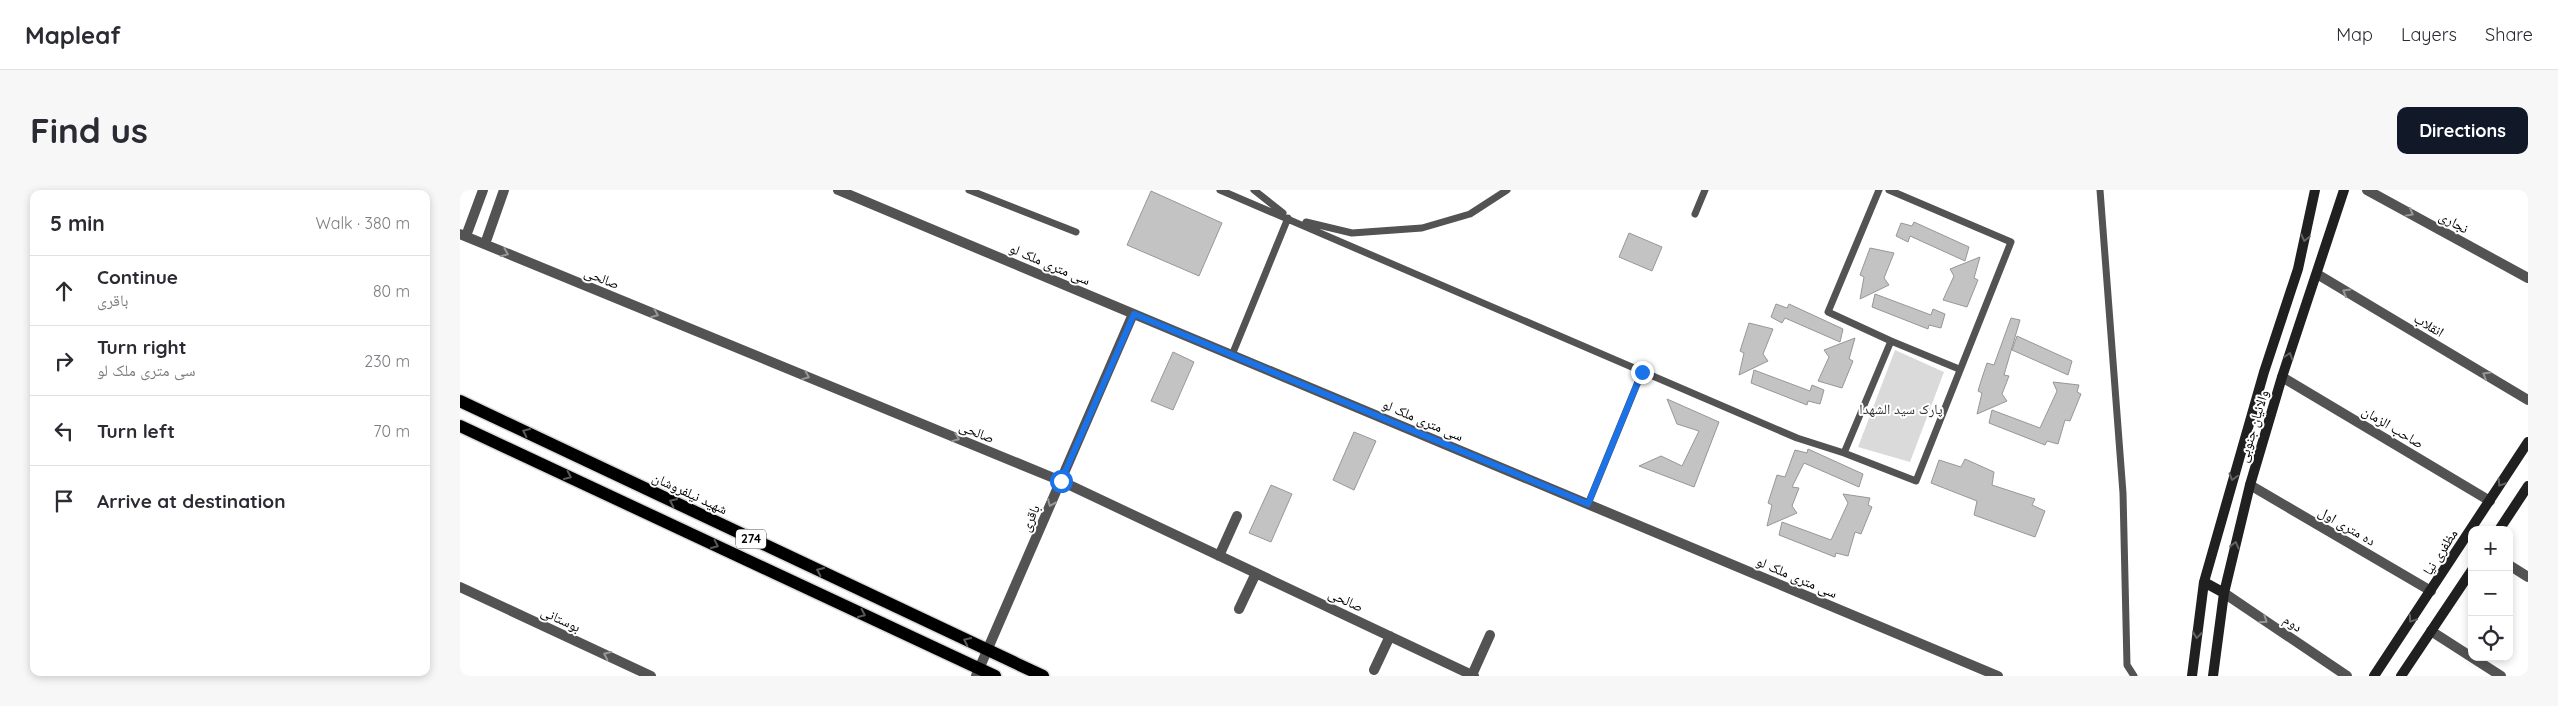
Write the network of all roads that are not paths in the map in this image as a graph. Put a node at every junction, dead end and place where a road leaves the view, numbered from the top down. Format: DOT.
graph roads {
  1 [pos="483,190"];
  2 [pos="504,190"];
  3 [pos="838,190"];
  4 [pos="969,190"];
  5 [pos="1220,190"];
  6 [pos="1254,190"];
  7 [pos="1507,190"];
  8 [pos="1705,190"];
  9 [pos="1879,190"];
  10 [pos="1889,190"];
  11 [pos="2100,190"];
  12 [pos="2315,190"];
  13 [pos="2344,190"];
  14 [pos="2367,190"];
  15 [pos="1695,214"];
  16 [pos="1288,218"];
  17 [pos="1076,232"];
  18 [pos="463,235"];
  19 [pos="485,244"];
  20 [pos="2317,274"];
  21 [pos="2528,278"];
  22 [pos="1134,314"];
  23 [pos="1892,341"];
  24 [pos="1232,355"];
  25 [pos="1959,369"];
  26 [pos="1642,372"];
  27 [pos="2282,377"];
  28 [pos="2528,400"];
  29 [pos="460,401"];
  30 [pos="460,426"];
  31 [pos="2528,442"];
  32 [pos="1844,453"];
  33 [pos="1061,481"];
  34 [pos="2250,485"];
  35 [pos="2528,486"];
  36 [pos="2490,501"];
  37 [pos="1588,504"];
  38 [pos="1237,516"];
  39 [pos="2502,526"];
  40 [pos="1220,556"];
  41 [pos="2513,568"];
  42 [pos="2471,571"];
  43 [pos="1256,573"];
  44 [pos="2528,577"];
  45 [pos="2204,582"];
  46 [pos="460,587"];
  47 [pos="2431,591"];
  48 [pos="2224,593"];
  49 [pos="1238,609"];
  50 [pos="2431,631"];
  51 [pos="1490,635"];
  52 [pos="1390,636"];
  53 [pos="987,650"];
  54 [pos="1374,670"];
  55 [pos="1973,671"];
  56 [pos="978,672"];
  57 [pos="651,676"];
  58 [pos="995,676"];
  59 [pos="1043,676"];
  60 [pos="1473,676"];
  61 [pos="1998,676"];
  62 [pos="2134,676"];
  63 [pos="2192,676"];
  64 [pos="2213,676"];
  65 [pos="2348,676"];
  66 [pos="2374,676"];
  67 [pos="2401,676"];
  68 [pos="2501,676"];
  1 -- 18 [label="street"];
  2 -- 19 [label="street"];
  3 -- 22 [label="street, سی متری ملک لو"];
  4 -- 17 [label="lane"];
  5 -- 16 [label="lane"];
  6 -- 16 [label="lane"];
  7 -- 16 [label="lane"];
  8 -- 15 [label="lane"];
  9 -- 23 [label="lane"];
  10 -- 25 [label="lane"];
  11 -- 62 [label="lane"];
  12 -- 45 [label="main road, والائیان جنوبی, one-way"];
  13 -- 20 [label="main road, والائیان جنوبی"];
  14 -- 21 [label="street, نجاری, one-way"];
  16 -- 24 [label="lane"];
  16 -- 26 [label="lane"];
  18 -- 19 [label="street, صالحی"];
  19 -- 33 [label="street, صالحی, one-way"];
  27 -- 20 [label="main road, والائیان جنوبی, one-way"];
  28 -- 20 [label="street, انقلاب, one-way"];
  22 -- 24 [label="street, سی متری ملک لو"];
  22 -- 33 [label="street, باقری"];
  23 -- 25 [label="lane"];
  23 -- 32 [label="lane"];
  24 -- 37 [label="street, سی متری ملک لو"];
  25 -- 32 [label="lane"];
  26 -- 32 [label="lane"];
  26 -- 37 [label="lane"];
  27 -- 34 [label="main road, والائیان جنوبی"];
  27 -- 36 [label="street, صاحب الزمان"];
  53 -- 29 [label="main road, شهید نیلفروشان / 274, one-way"];
  30 -- 56 [label="main road, 274, one-way"];
  31 -- 36 [label="main road, مظفری نیا, one-way"];
  33 -- 40 [label="street, صالحی"];
  33 -- 53 [label="street, باقری, one-way"];
  34 -- 47 [label="street, ده متری اول"];
  48 -- 34 [label="main road, والائیان جنوبی, one-way"];
  35 -- 39 [label="main road"];
  36 -- 47 [label="main road, مظفری نیا"];
  37 -- 55 [label="street, سی متری ملک لو"];
  38 -- 40 [label="street"];
  40 -- 43 [label="street, صالحی"];
  41 -- 44 [label="street"];
  42 -- 50 [label="main road"];
  43 -- 49 [label="street"];
  43 -- 52 [label="street, صالحی"];
  45 -- 48 [label="main road"];
  45 -- 63 [label="main road, والائیان جنوبی, one-way"];
  57 -- 46 [label="street, بوستانی, one-way"];
  47 -- 66 [label="main road, مظفری نیا, one-way"];
  48 -- 64 [label="main road, والائیان جنوبی"];
  48 -- 65 [label="street, دوم, one-way"];
  50 -- 67 [label="main road"];
  50 -- 68 [label="street"];
  51 -- 60 [label="street"];
  52 -- 54 [label="street"];
  52 -- 60 [label="street, صالحی"];
  53 -- 56 [label="street, باقری"];
  53 -- 59 [label="main road, شهید نیلفروشان / 274"];
  55 -- 61 [label="street, سی متری ملک لو"];
  56 -- 58 [label="main road, 274"];
}
